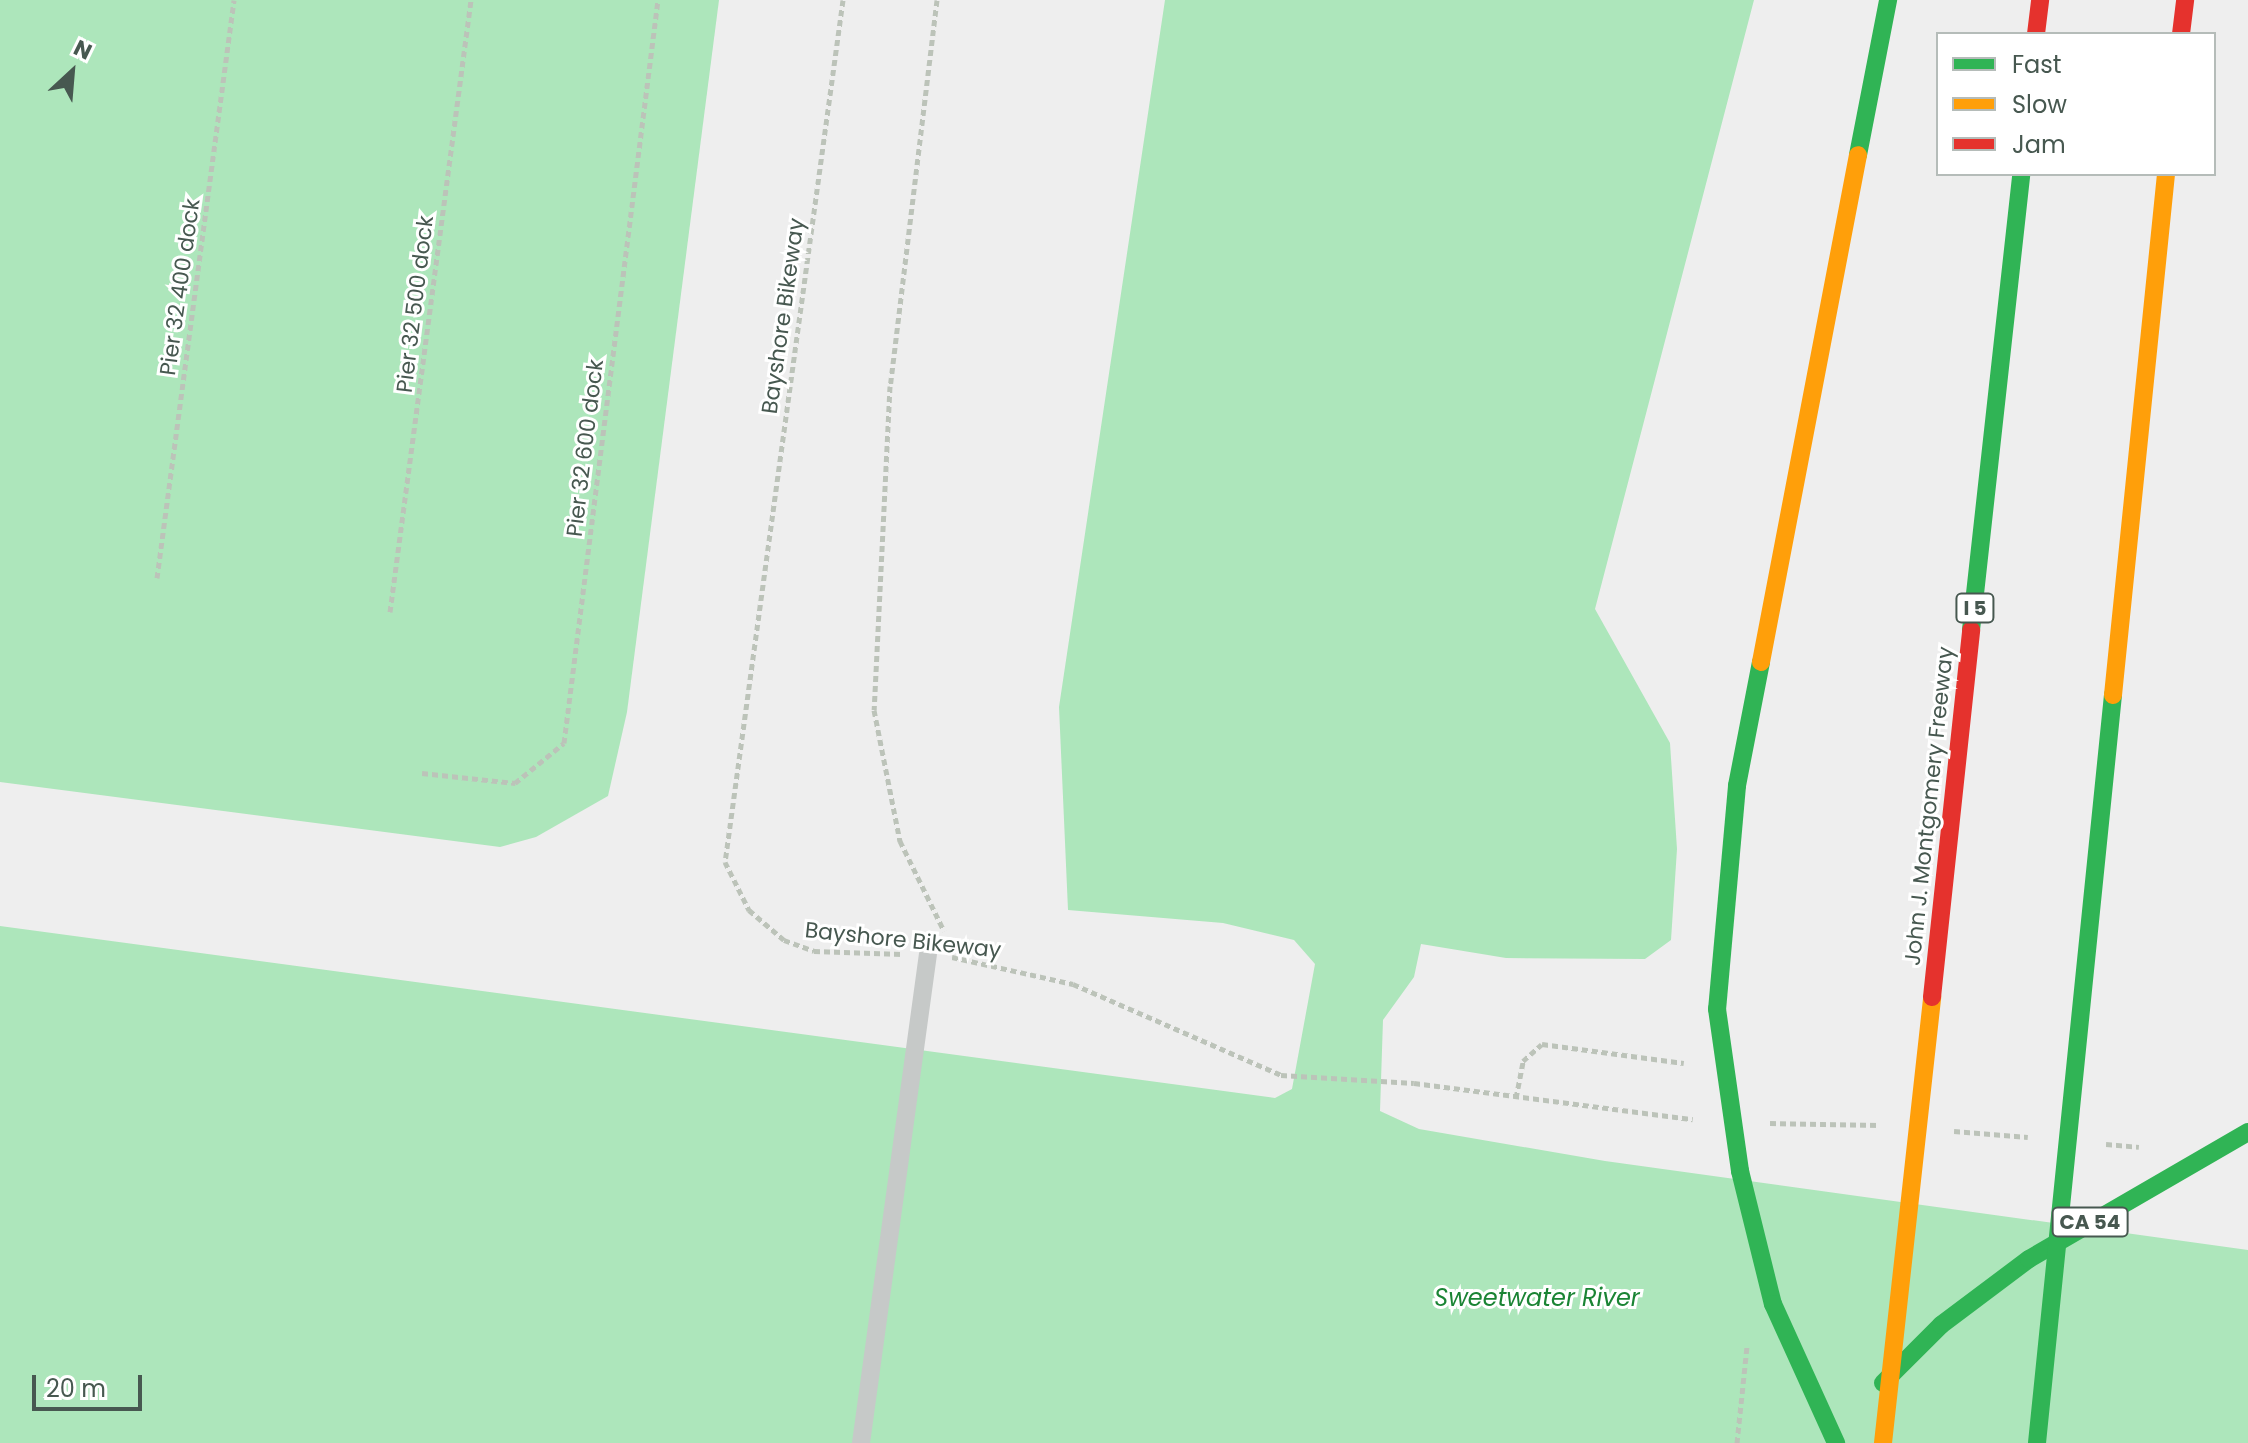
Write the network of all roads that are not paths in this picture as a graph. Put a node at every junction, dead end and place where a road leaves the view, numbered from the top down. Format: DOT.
graph roads {
  1 [pos="1888,0"];
  2 [pos="2040,0"];
  3 [pos="2185,0"];
  4 [pos="2036,32"];
  5 [pos="2181,32"];
  6 [pos="2021,176"];
  7 [pos="2166,176"];
  8 [pos="928,955"];
  9 [pos="2248,1132"];
  10 [pos="1866,1400"];
  11 [pos="1844,1422"];
  12 [pos="861,1443"];
  13 [pos="1823,1443"];
  14 [pos="1836,1443"];
  15 [pos="1883,1443"];
  16 [pos="2037,1443"];
  1 -- 14 [label="highway"];
  2 -- 4 [label="highway"];
  3 -- 5 [label="highway"];
  6 -- 15 [label="highway, John J. Montgomery Freeway / I 5"];
  7 -- 16 [label="highway"];
  8 -- 12 [label="lane"];
  9 -- 10 [label="highway, CA 54"];
  11 -- 13 [label="highway"];
}
